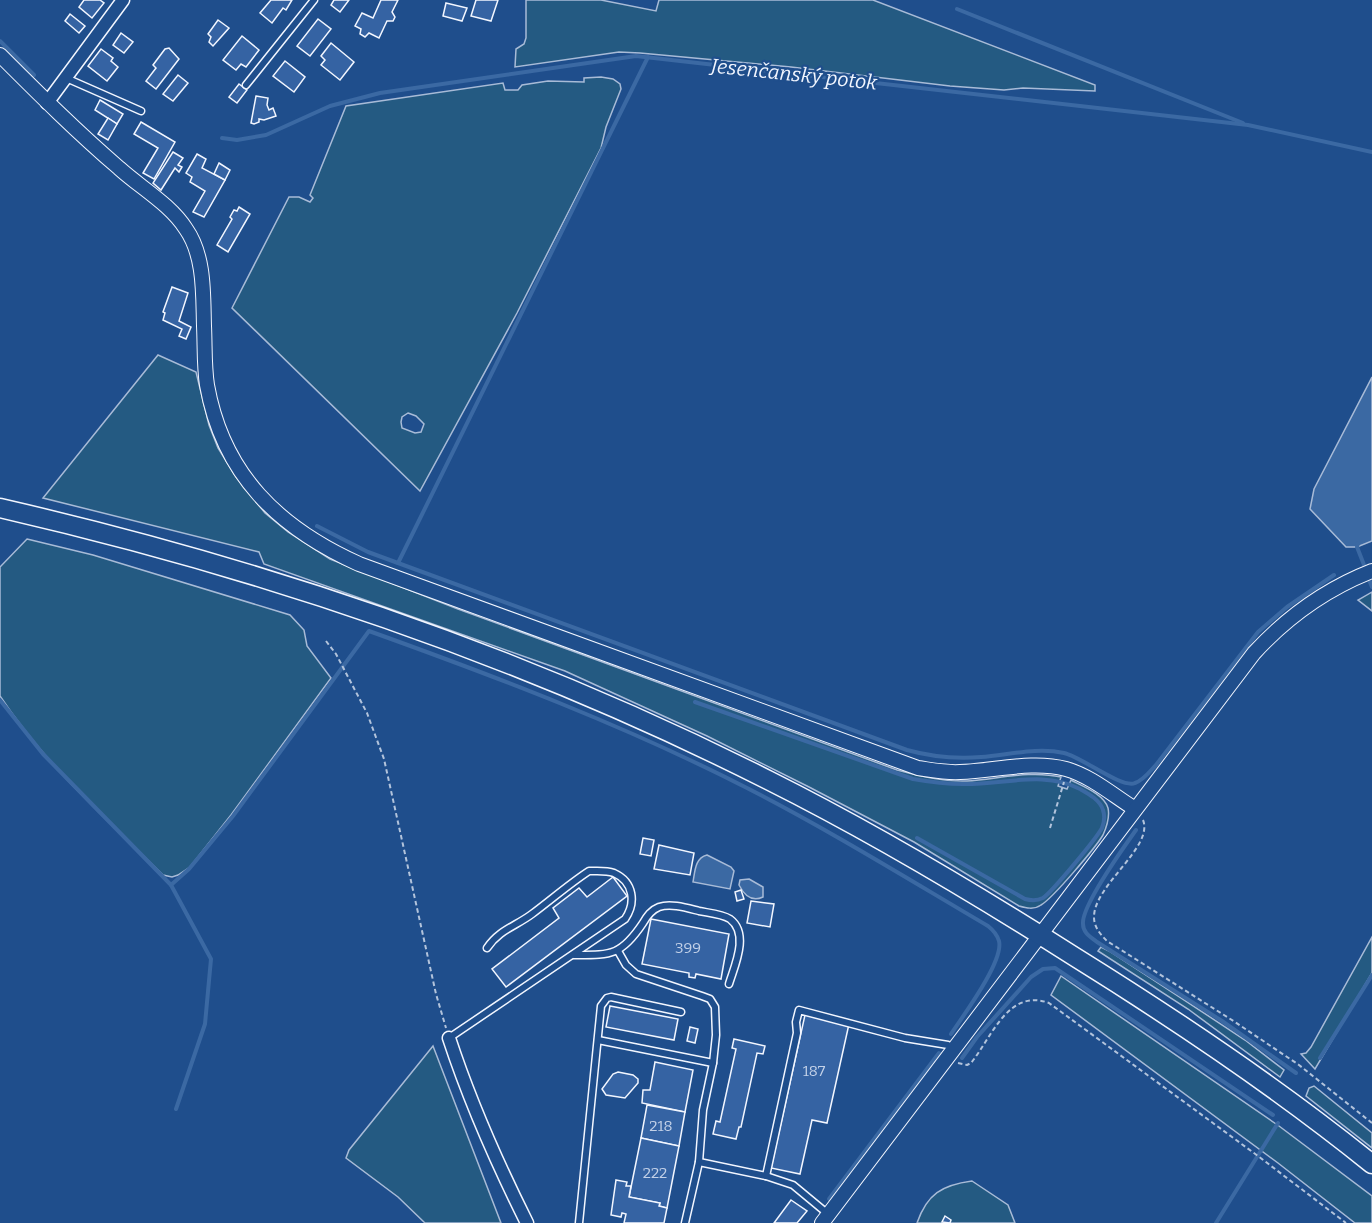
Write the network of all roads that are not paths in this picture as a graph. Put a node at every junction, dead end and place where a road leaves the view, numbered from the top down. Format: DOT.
graph roads {
  1 [pos="123,0"];
  2 [pos="314,0"];
  3 [pos="0,55"];
  4 [pos="65,78"];
  5 [pos="246,85"];
  6 [pos="47,103"];
  7 [pos="141,111"];
  8 [pos="0,508"];
  9 [pos="1372,571"];
  10 [pos="1135,809"];
  11 [pos="1039,934"];
  12 [pos="488,948"];
  13 [pos="618,951"];
  14 [pos="573,955"];
  15 [pos="729,984"];
  16 [pos="681,1012"];
  17 [pos="449,1038"];
  18 [pos="598,1040"];
  19 [pos="950,1052"];
  20 [pos="713,1063"];
  21 [pos="699,1162"];
  22 [pos="1372,1164"];
  23 [pos="765,1176"];
  24 [pos="825,1219"];
  25 [pos="527,1223"];
  26 [pos="579,1223"];
  27 [pos="685,1223"];
  1 -- 4 [label="street"];
  2 -- 5 [label="lane"];
  3 -- 6 [label="street"];
  4 -- 6 [label="street"];
  4 -- 7 [label="lane"];
  6 -- 10 [label="street"];
  8 -- 11 [label="main road"];
  9 -- 10 [label="street"];
  10 -- 11 [label="street"];
  11 -- 19 [label="street"];
  11 -- 22 [label="main road"];
  12 -- 14 [label="lane"];
  13 -- 14 [label="lane"];
  13 -- 15 [label="lane"];
  13 -- 20 [label="lane"];
  14 -- 17 [label="lane"];
  16 -- 18 [label="lane"];
  17 -- 25 [label="street"];
  18 -- 20 [label="lane"];
  18 -- 26 [label="lane"];
  19 -- 23 [label="lane"];
  19 -- 24 [label="street"];
  20 -- 21 [label="lane"];
  21 -- 23 [label="lane"];
  21 -- 27 [label="lane"];
  23 -- 24 [label="lane"];
}
